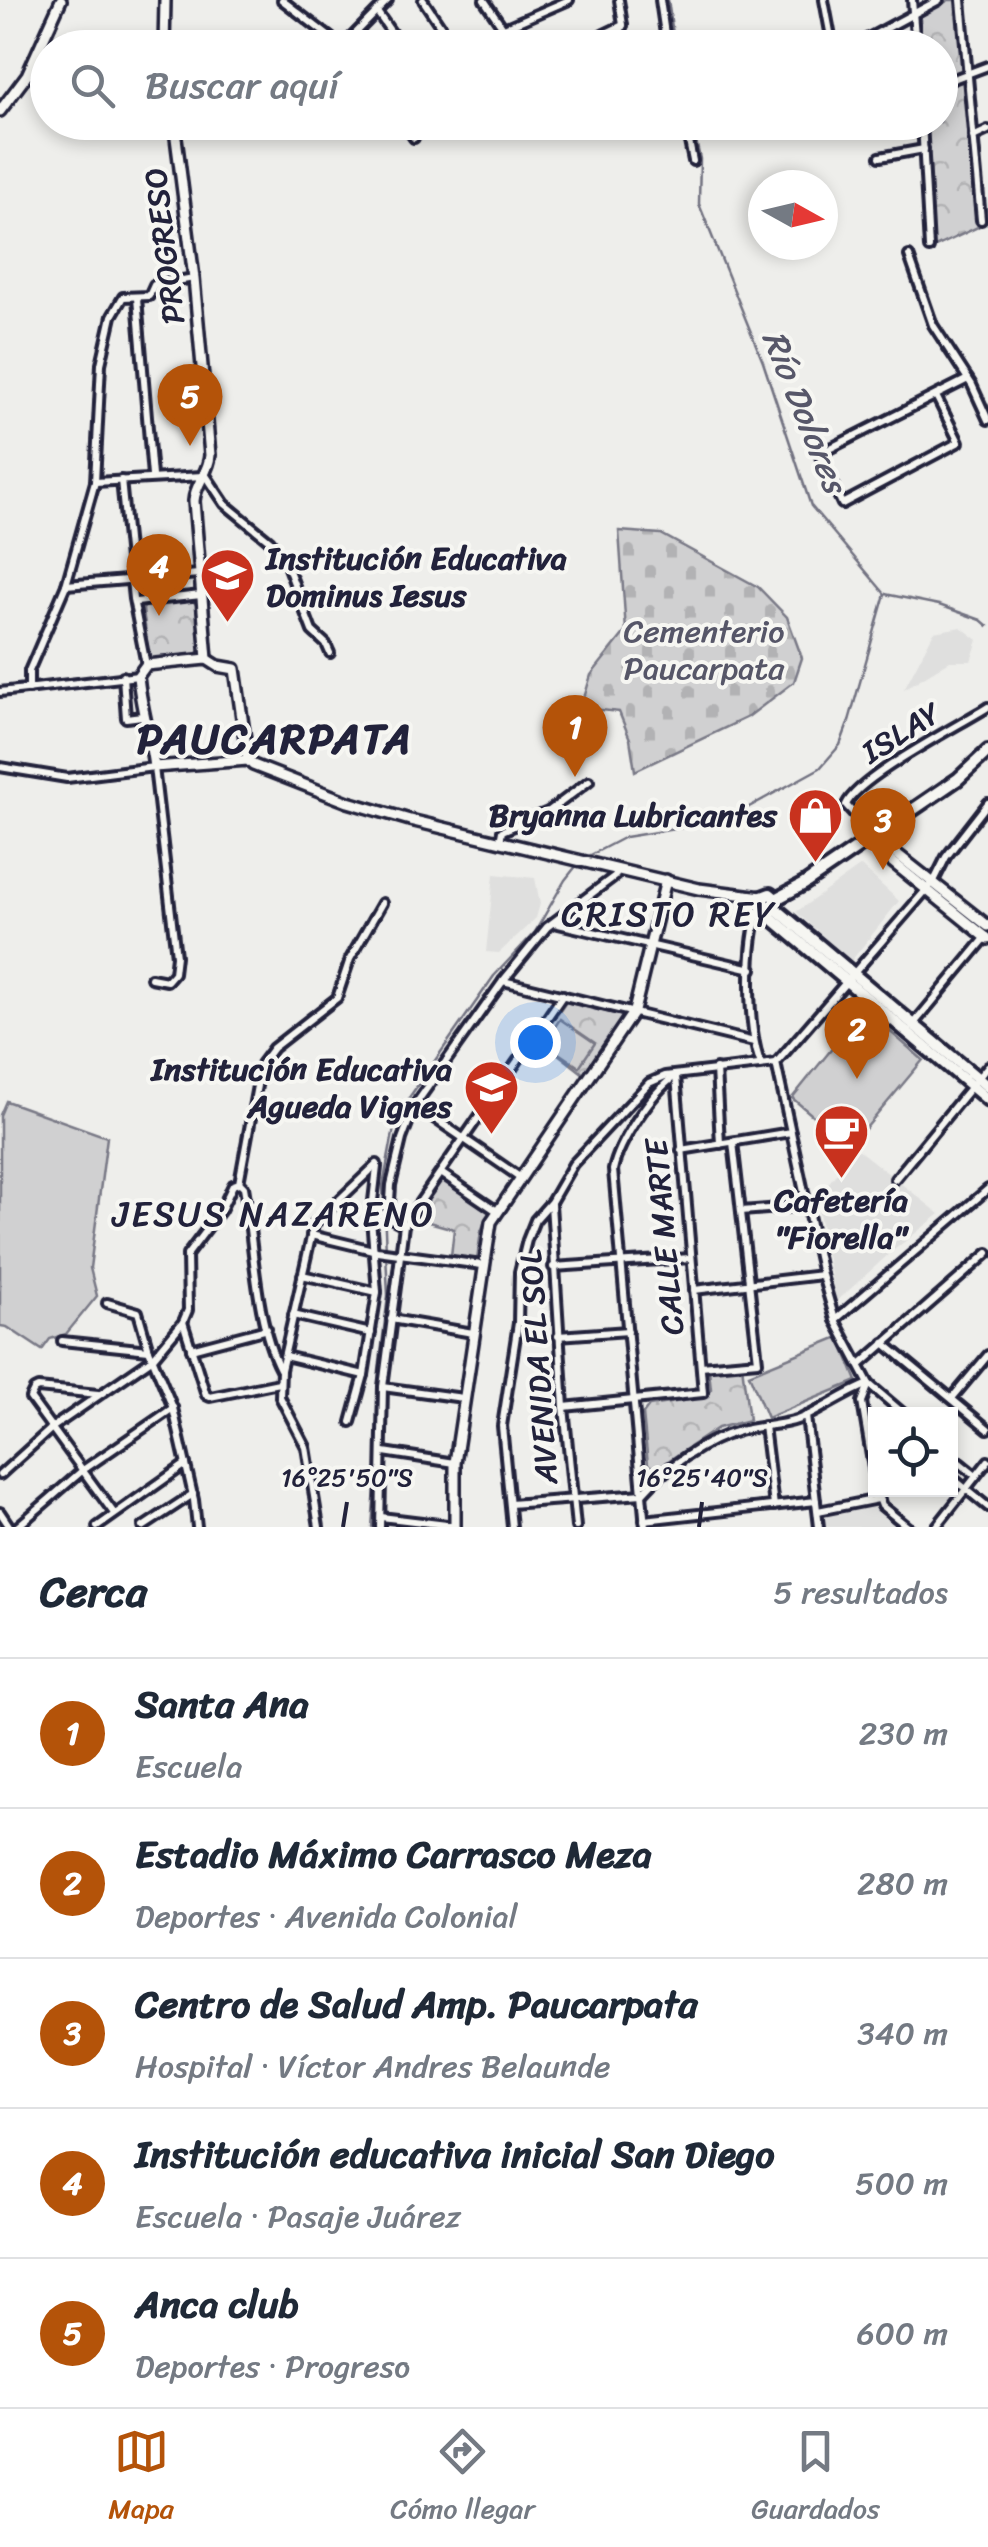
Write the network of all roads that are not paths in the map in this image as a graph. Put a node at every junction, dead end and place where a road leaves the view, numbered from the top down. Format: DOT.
graph roads {
  1 [pos="61,0"];
  2 [pos="165,0"];
  3 [pos="282,0"];
  4 [pos="388,0"];
  5 [pos="422,0"];
  6 [pos="484,0"];
  7 [pos="569,0"];
  8 [pos="660,0"];
  9 [pos="824,0"];
  10 [pos="912,0"];
  11 [pos="939,0"];
  12 [pos="961,0"];
  13 [pos="621,2"];
  14 [pos="377,11"];
  15 [pos="913,16"];
  16 [pos="623,25"];
  17 [pos="504,28"];
  18 [pos="47,30"];
  19 [pos="164,30"];
  20 [pos="321,30"];
  21 [pos="359,30"];
  22 [pos="390,30"];
  23 [pos="443,30"];
  24 [pos="613,30"];
  25 [pos="621,30"];
  26 [pos="665,30"];
  27 [pos="830,30"];
  28 [pos="885,30"];
  29 [pos="914,30"];
  30 [pos="30,66"];
  31 [pos="988,66"];
  32 [pos="968,74"];
  33 [pos="958,78"];
  34 [pos="0,111"];
  35 [pos="988,130"];
  36 [pos="973,136"];
  37 [pos="176,140"];
  38 [pos="689,140"];
  39 [pos="923,140"];
  40 [pos="924,150"];
  41 [pos="880,157"];
  42 [pos="693,161"];
  43 [pos="988,184"];
  44 [pos="978,188"];
  45 [pos="981,220"];
  46 [pos="929,248"];
  47 [pos="908,256"];
  48 [pos="194,278"];
  49 [pos="138,298"];
  50 [pos="968,379"];
  51 [pos="936,396"];
  52 [pos="988,420"];
  53 [pos="204,475"];
  54 [pos="152,476"];
  55 [pos="121,480"];
  56 [pos="95,482"];
  57 [pos="199,574"];
  58 [pos="131,580"];
  59 [pos="66,585"];
  60 [pos="201,596"];
  61 [pos="136,602"];
  62 [pos="330,653"];
  63 [pos="207,658"];
  64 [pos="146,664"];
  65 [pos="123,676"];
  66 [pos="138,676"];
  67 [pos="29,689"];
  68 [pos="0,692"];
  69 [pos="988,708"];
  70 [pos="142,716"];
  71 [pos="988,752"];
  72 [pos="248,760"];
  73 [pos="154,767"];
  74 [pos="0,768"];
  75 [pos="589,781"];
  76 [pos="988,803"];
  77 [pos="874,836"];
  78 [pos="500,842"];
  79 [pos="618,868"];
  80 [pos="666,880"];
  81 [pos="931,885"];
  82 [pos="382,903"];
  83 [pos="767,905"];
  84 [pos="553,922"];
  85 [pos="988,926"];
  86 [pos="987,937"];
  87 [pos="649,947"];
  88 [pos="752,969"];
  89 [pos="151,978"];
  90 [pos="849,978"];
  91 [pos="503,981"];
  92 [pos="563,995"];
  93 [pos="634,1011"];
  94 [pos="909,1029"];
  95 [pos="754,1042"];
  96 [pos="776,1063"];
  97 [pos="762,1065"];
  98 [pos="988,1066"];
  99 [pos="716,1069"];
  100 [pos="676,1076"];
  101 [pos="979,1084"];
  102 [pos="988,1100"];
  103 [pos="415,1105"];
  104 [pos="791,1132"];
  105 [pos="465,1138"];
  106 [pos="733,1142"];
  107 [pos="720,1144"];
  108 [pos="681,1150"];
  109 [pos="440,1173"];
  110 [pos="521,1178"];
  111 [pos="895,1178"];
  112 [pos="240,1183"];
  113 [pos="988,1189"];
  114 [pos="551,1202"];
  115 [pos="807,1206"];
  116 [pos="741,1211"];
  117 [pos="497,1212"];
  118 [pos="404,1225"];
  119 [pos="311,1235"];
  120 [pos="375,1250"];
  121 [pos="988,1253"];
  122 [pos="397,1254"];
  123 [pos="691,1258"];
  124 [pos="622,1263"];
  125 [pos="482,1265"];
  126 [pos="554,1267"];
  127 [pos="302,1275"];
  128 [pos="822,1275"];
  129 [pos="749,1282"];
  130 [pos="694,1290"];
  131 [pos="377,1292"];
  132 [pos="107,1303"];
  133 [pos="293,1316"];
  134 [pos="391,1319"];
  135 [pos="836,1320"];
  136 [pos="183,1322"];
  137 [pos="267,1329"];
  138 [pos="628,1331"];
  139 [pos="473,1333"];
  140 [pos="372,1334"];
  141 [pos="558,1336"];
  142 [pos="62,1341"];
  143 [pos="884,1343"];
  144 [pos="190,1349"];
  145 [pos="149,1350"];
  146 [pos="988,1355"];
  147 [pos="285,1356"];
  148 [pos="154,1358"];
  149 [pos="860,1364"];
  150 [pos="701,1366"];
  151 [pos="281,1370"];
  152 [pos="364,1374"];
  153 [pos="279,1383"];
  154 [pos="868,1384"];
  155 [pos="383,1387"];
  156 [pos="98,1394"];
  157 [pos="952,1397"];
  158 [pos="463,1398"];
  159 [pos="634,1402"];
  160 [pos="564,1407"];
  161 [pos="896,1407"];
  162 [pos="173,1408"];
  163 [pos="806,1416"];
  164 [pos="351,1422"];
  165 [pos="764,1426"];
  166 [pos="54,1427"];
  167 [pos="988,1429"];
  168 [pos="868,1435"];
  169 [pos="384,1452"];
  170 [pos="958,1461"];
  171 [pos="988,1461"];
  172 [pos="455,1462"];
  173 [pos="186,1464"];
  174 [pos="83,1470"];
  175 [pos="0,1475"];
  176 [pos="976,1476"];
  177 [pos="958,1482"];
  178 [pos="966,1489"];
  179 [pos="192,1494"];
  180 [pos="642,1494"];
  181 [pos="573,1498"];
  182 [pos="878,1499"];
  183 [pos="816,1502"];
  184 [pos="510,1504"];
  185 [pos="774,1506"];
  186 [pos="988,1507"];
  187 [pos="818,1511"];
  188 [pos="0,1512"];
  189 [pos="114,1512"];
  190 [pos="380,1517"];
  191 [pos="645,1523"];
  192 [pos="455,1526"];
  193 [pos="17,1527"];
  194 [pos="97,1527"];
  195 [pos="144,1527"];
  196 [pos="197,1527"];
  197 [pos="320,1527"];
  198 [pos="380,1527"];
  199 [pos="512,1527"];
  200 [pos="576,1527"];
  201 [pos="820,1527"];
  202 [pos="908,1527"];
  203 [pos="936,1527"];
  1 -- 18 [label="main road"];
  2 -- 19 [label="main road"];
  3 -- 20 [label="street"];
  4 -- 14 [label="street"];
  5 -- 23 [label="street"];
  6 -- 17 [label="street"];
  7 -- 17 [label="street"];
  8 -- 26 [label="street"];
  9 -- 27 [label="street"];
  10 -- 15 [label="street"];
  11 -- 15 [label="street"];
  12 -- 32 [label="street"];
  13 -- 16 [label="street"];
  14 -- 21 [label="street"];
  14 -- 22 [label="street"];
  15 -- 28 [label="street"];
  15 -- 29 [label="street"];
  16 -- 24 [label="street"];
  16 -- 25 [label="street"];
  30 -- 34 [label="main road"];
  31 -- 32 [label="street"];
  32 -- 33 [label="street"];
  32 -- 36 [label="street"];
  35 -- 36 [label="street"];
  36 -- 44 [label="street"];
  37 -- 48 [label="main road, PROGRESO"];
  38 -- 42 [label="street"];
  39 -- 40 [label="street"];
  40 -- 41 [label="street"];
  40 -- 46 [label="street"];
  43 -- 44 [label="street"];
  44 -- 45 [label="street"];
  47 -- 50 [label="street"];
  48 -- 49 [label="street"];
  48 -- 53 [label="main road, PROGRESO"];
  49 -- 54 [label="street"];
  49 -- 56 [label="street"];
  50 -- 51 [label="street"];
  50 -- 52 [label="street"];
  51 -- 51 [label="street"];
  53 -- 54 [label="street"];
  53 -- 57 [label="main road, PROGRESO"];
  53 -- 62 [label="street"];
  54 -- 55 [label="street"];
  55 -- 56 [label="street"];
  55 -- 58 [label="street"];
  56 -- 59 [label="street"];
  57 -- 58 [label="street"];
  57 -- 60 [label="main road, PROGRESO"];
  58 -- 59 [label="street"];
  58 -- 61 [label="street"];
  59 -- 67 [label="street"];
  60 -- 61 [label="street"];
  60 -- 63 [label="main road, PROGRESO"];
  61 -- 64 [label="street"];
  63 -- 64 [label="main road"];
  63 -- 72 [label="main road"];
  64 -- 66 [label="main road"];
  65 -- 66 [label="street"];
  65 -- 67 [label="street"];
  65 -- 70 [label="street"];
  66 -- 70 [label="main road"];
  67 -- 68 [label="street"];
  69 -- 77 [label="street, ISLAY"];
  70 -- 73 [label="main road"];
  71 -- 77 [label="main road"];
  72 -- 73 [label="main road"];
  72 -- 78 [label="main road"];
  73 -- 74 [label="street"];
  73 -- 89 [label="street"];
  75 -- 78 [label="street"];
  76 -- 81 [label="street"];
  77 -- 81 [label="main road"];
  77 -- 83 [label="main road"];
  78 -- 79 [label="main road"];
  79 -- 80 [label="main road"];
  79 -- 84 [label="street"];
  80 -- 83 [label="main road"];
  80 -- 87 [label="main road"];
  81 -- 85 [label="main road"];
  81 -- 86 [label="main road"];
  81 -- 90 [label="street"];
  82 -- 112 [label="street"];
  83 -- 88 [label="street"];
  83 -- 90 [label="main road"];
  84 -- 87 [label="street"];
  84 -- 91 [label="street"];
  86 -- 94 [label="street"];
  87 -- 88 [label="street"];
  87 -- 93 [label="main road"];
  88 -- 95 [label="street"];
  90 -- 94 [label="main road"];
  90 -- 96 [label="street"];
  91 -- 92 [label="street"];
  91 -- 103 [label="street"];
  92 -- 93 [label="street"];
  92 -- 105 [label="street"];
  93 -- 95 [label="street"];
  93 -- 110 [label="main road"];
  94 -- 101 [label="main road"];
  95 -- 97 [label="street"];
  96 -- 97 [label="street"];
  96 -- 104 [label="street"];
  97 -- 99 [label="street"];
  98 -- 101 [label="street"];
  99 -- 100 [label="street"];
  99 -- 107 [label="street"];
  100 -- 108 [label="street, CALLE MARTE"];
  100 -- 114 [label="street"];
  100 -- 124 [label="street"];
  101 -- 102 [label="main road"];
  101 -- 111 [label="street"];
  103 -- 105 [label="street"];
  103 -- 118 [label="street"];
  104 -- 106 [label="street"];
  104 -- 115 [label="street"];
  105 -- 109 [label="street"];
  105 -- 110 [label="street"];
  106 -- 107 [label="street"];
  106 -- 116 [label="street"];
  107 -- 108 [label="street"];
  108 -- 123 [label="street, CALLE MARTE"];
  109 -- 117 [label="street"];
  109 -- 118 [label="street"];
  110 -- 117 [label="main road"];
  112 -- 136 [label="street"];
  112 -- 137 [label="street"];
  113 -- 135 [label="street"];
  114 -- 126 [label="street, AVENIDA EL SOL"];
  114 -- 184 [label="street"];
  115 -- 116 [label="street"];
  115 -- 128 [label="street"];
  116 -- 129 [label="street"];
  117 -- 125 [label="main road"];
  118 -- 122 [label="street"];
  119 -- 120 [label="street"];
  119 -- 120 [label="street"];
  119 -- 127 [label="street"];
  120 -- 122 [label="street"];
  120 -- 131 [label="street"];
  121 -- 143 [label="street"];
  122 -- 125 [label="street"];
  122 -- 134 [label="street"];
  123 -- 124 [label="street"];
  123 -- 130 [label="street, CALLE MARTE"];
  124 -- 126 [label="street"];
  124 -- 138 [label="street"];
  125 -- 139 [label="main road"];
  126 -- 141 [label="street, AVENIDA EL SOL"];
  127 -- 131 [label="street"];
  127 -- 133 [label="street"];
  128 -- 129 [label="street"];
  128 -- 135 [label="street"];
  129 -- 130 [label="street"];
  129 -- 150 [label="street"];
  130 -- 150 [label="street, CALLE MARTE"];
  131 -- 140 [label="street"];
  132 -- 145 [label="street"];
  133 -- 140 [label="street"];
  133 -- 147 [label="street"];
  134 -- 139 [label="street"];
  134 -- 155 [label="street"];
  135 -- 149 [label="street"];
  136 -- 144 [label="street"];
  136 -- 148 [label="street"];
  137 -- 144 [label="street"];
  137 -- 151 [label="street"];
  138 -- 141 [label="street"];
  138 -- 159 [label="street"];
  139 -- 158 [label="main road"];
  140 -- 152 [label="street"];
  141 -- 160 [label="street, AVENIDA EL SOL"];
  142 -- 145 [label="street"];
  143 -- 149 [label="street"];
  143 -- 157 [label="street"];
  144 -- 153 [label="street"];
  145 -- 148 [label="street"];
  146 -- 157 [label="street"];
  147 -- 151 [label="street"];
  147 -- 152 [label="street"];
  148 -- 156 [label="street"];
  148 -- 162 [label="street"];
  149 -- 154 [label="street"];
  150 -- 159 [label="street, CALLE MARTE"];
  151 -- 153 [label="street"];
  152 -- 164 [label="street"];
  153 -- 197 [label="street"];
  154 -- 161 [label="street"];
  154 -- 163 [label="street"];
  154 -- 168 [label="street"];
  155 -- 158 [label="street"];
  155 -- 169 [label="street"];
  156 -- 166 [label="street"];
  156 -- 166 [label="street"];
  157 -- 167 [label="street"];
  158 -- 172 [label="main road"];
  159 -- 160 [label="street"];
  159 -- 180 [label="street"];
  160 -- 181 [label="street, AVENIDA EL SOL"];
  162 -- 173 [label="street"];
  162 -- 174 [label="street"];
  163 -- 165 [label="street"];
  163 -- 183 [label="street"];
  165 -- 180 [label="street"];
  165 -- 185 [label="street"];
  166 -- 174 [label="street"];
  166 -- 175 [label="street"];
  169 -- 172 [label="street"];
  169 -- 190 [label="street"];
  170 -- 176 [label="street"];
  171 -- 176 [label="street"];
  172 -- 192 [label="main road"];
  173 -- 179 [label="street"];
  173 -- 189 [label="street"];
  174 -- 189 [label="street"];
  174 -- 193 [label="street"];
  176 -- 178 [label="street"];
  177 -- 178 [label="street"];
  178 -- 186 [label="street"];
  178 -- 203 [label="street"];
  179 -- 195 [label="street"];
  179 -- 196 [label="street"];
  180 -- 181 [label="street"];
  180 -- 191 [label="street"];
  181 -- 184 [label="street"];
  181 -- 200 [label="street, AVENIDA EL SOL"];
  182 -- 187 [label="street"];
  182 -- 202 [label="street"];
  183 -- 185 [label="street"];
  183 -- 187 [label="street"];
  184 -- 199 [label="street"];
  185 -- 191 [label="street"];
  187 -- 201 [label="street"];
  188 -- 193 [label="street"];
  189 -- 194 [label="street"];
  190 -- 192 [label="street"];
  190 -- 198 [label="street"];
}
